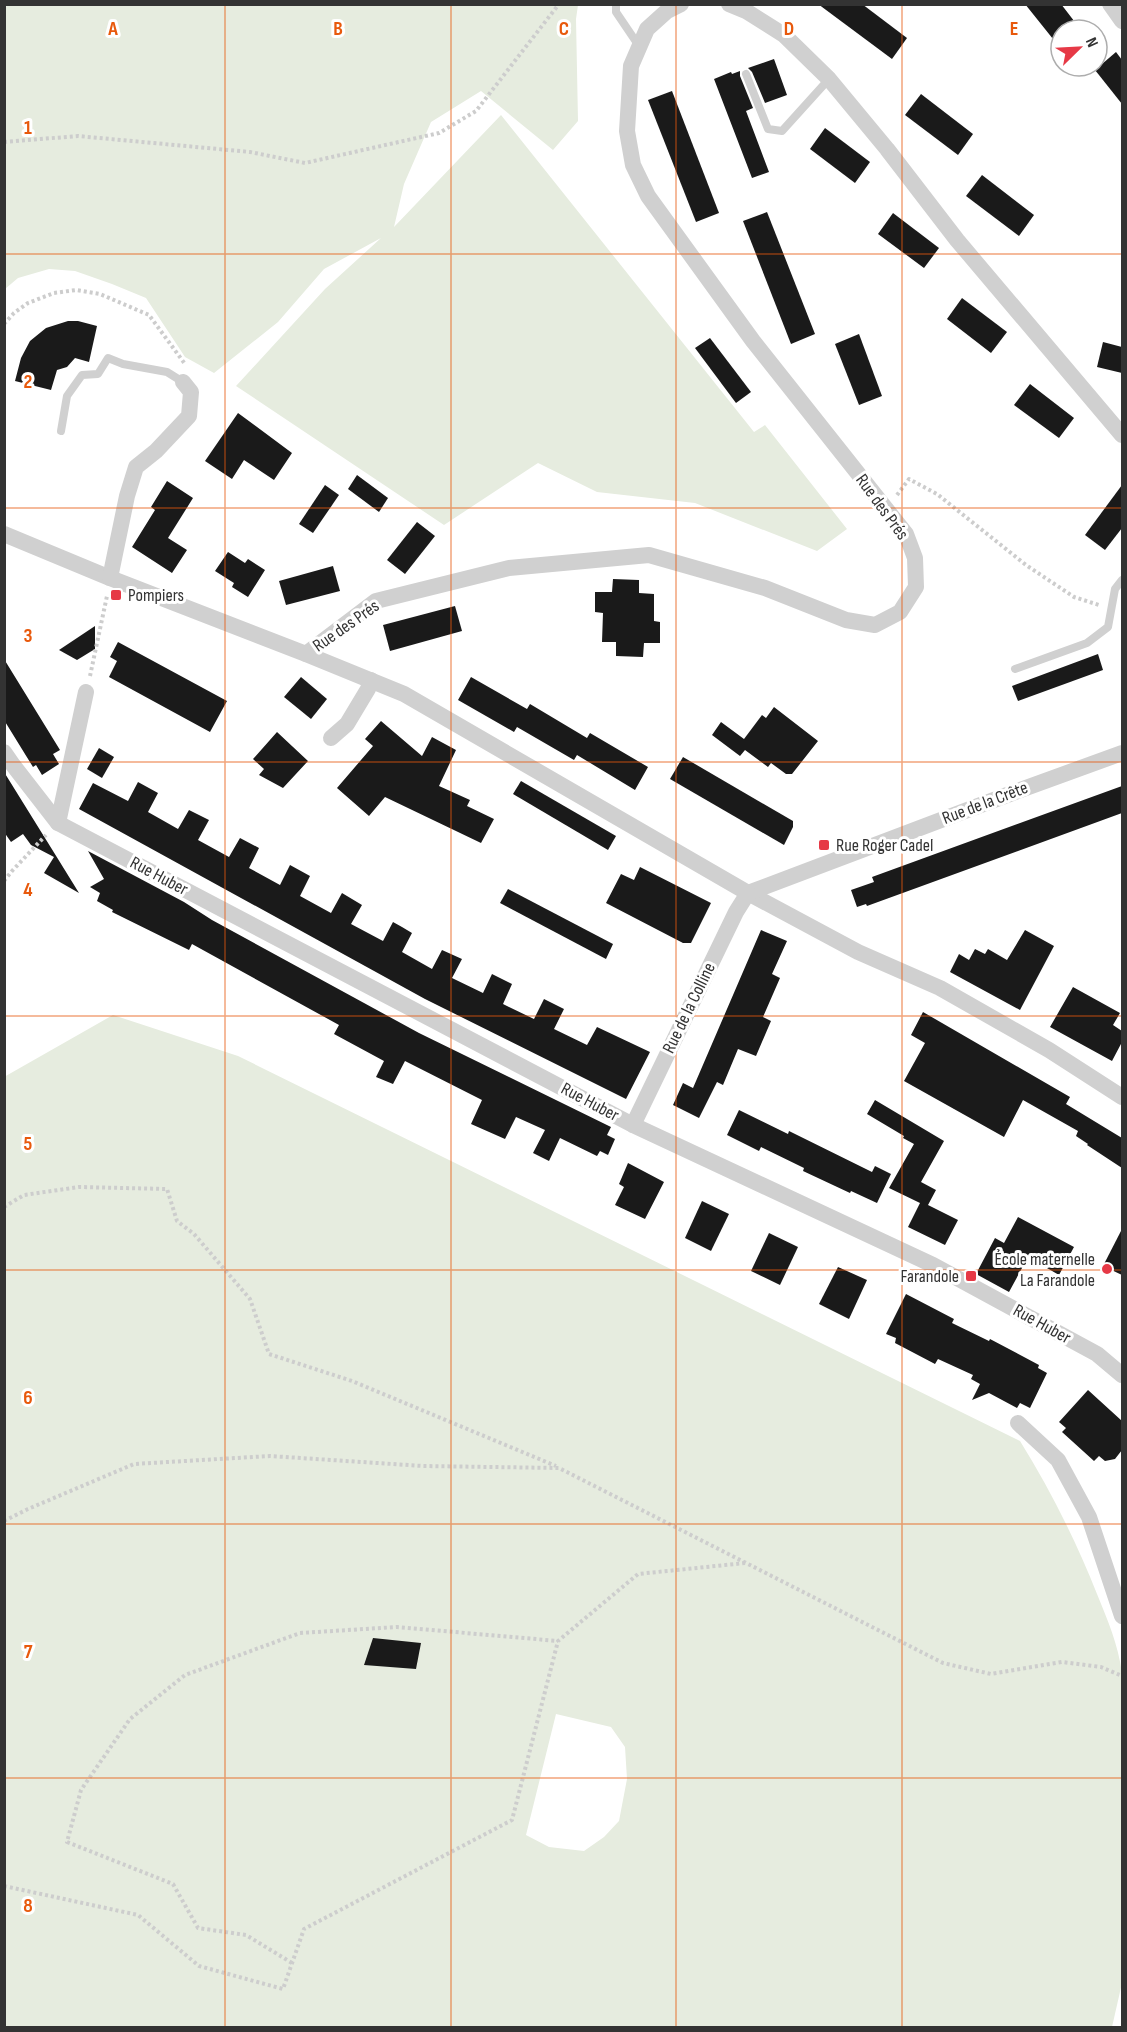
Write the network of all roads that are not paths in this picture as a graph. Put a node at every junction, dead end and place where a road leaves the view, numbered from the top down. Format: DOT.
graph roads {
  1 [pos="616,4"];
  2 [pos="681,4"];
  3 [pos="729,4"];
  4 [pos="1110,4"];
  5 [pos="1122,21"];
  6 [pos="640,47"];
  7 [pos="746,74"];
  8 [pos="829,78"];
  9 [pos="183,382"];
  10 [pos="61,431"];
  11 [pos="1122,435"];
  12 [pos="4,534"];
  13 [pos="110,578"];
  14 [pos="1122,580"];
  15 [pos="306,654"];
  16 [pos="1015,669"];
  17 [pos="371,680"];
  18 [pos="86,692"];
  19 [pos="331,738"];
  20 [pos="4,752"];
  21 [pos="1122,753"];
  22 [pos="58,823"];
  23 [pos="748,893"];
  24 [pos="1122,1096"];
  25 [pos="633,1125"];
  26 [pos="1122,1375"];
  27 [pos="1018,1423"];
  28 [pos="1122,1616"];
  1 -- 6 [label="lane"];
  2 -- 6 [label="street, Rue des Prés"];
  3 -- 8 [label="street"];
  4 -- 5 [label="street"];
  6 -- 15 [label="street, Rue des Prés"];
  7 -- 8 [label="lane"];
  8 -- 11 [label="street"];
  9 -- 10 [label="lane"];
  9 -- 13 [label="street"];
  12 -- 13 [label="street"];
  13 -- 15 [label="street"];
  14 -- 16 [label="lane"];
  15 -- 17 [label="street"];
  17 -- 19 [label="street"];
  17 -- 23 [label="street"];
  18 -- 22 [label="street"];
  20 -- 22 [label="street, Rue Huber"];
  21 -- 23 [label="street, Rue de la Crête"];
  22 -- 25 [label="street, Rue Huber"];
  23 -- 24 [label="street"];
  23 -- 25 [label="street, Rue de la Colline"];
  25 -- 26 [label="street, Rue Huber"];
  27 -- 28 [label="street"];
}
